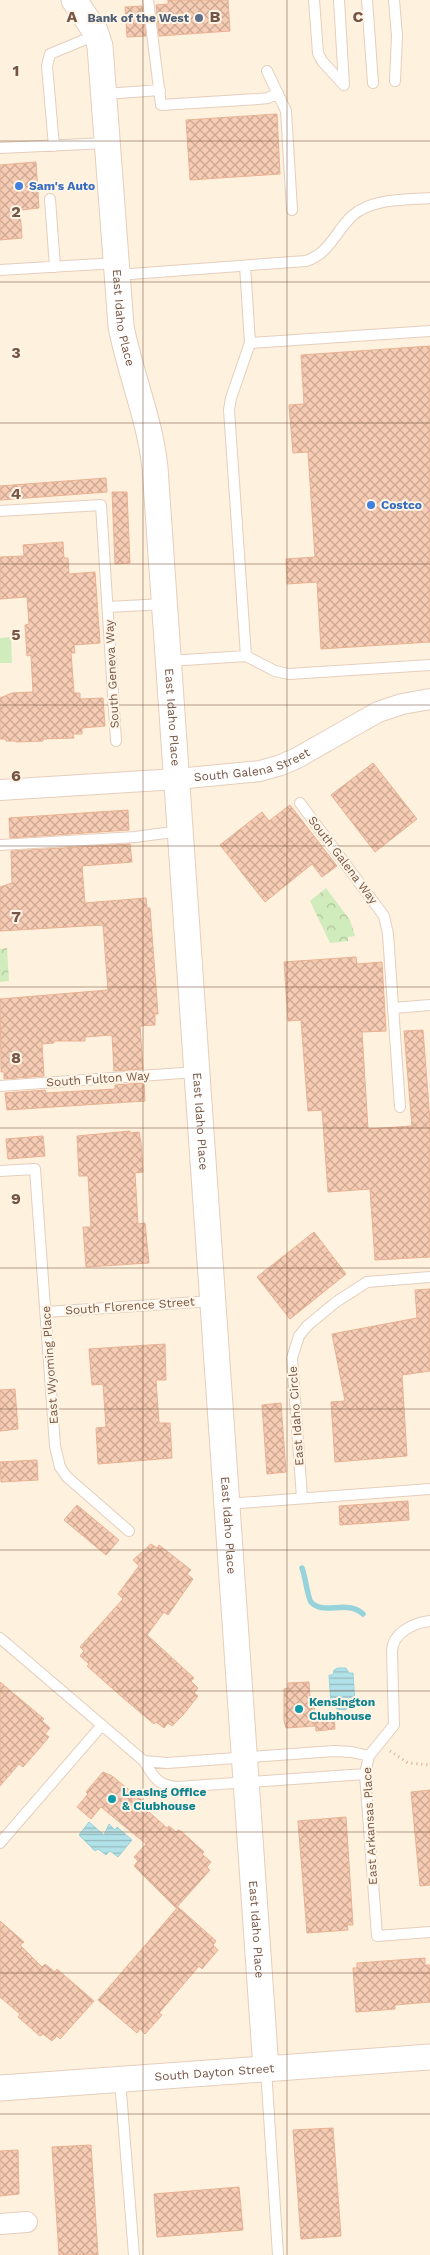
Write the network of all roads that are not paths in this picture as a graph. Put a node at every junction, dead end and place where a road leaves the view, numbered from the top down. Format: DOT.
graph roads {
  1 [pos="74,0"];
  2 [pos="148,0"];
  3 [pos="314,0"];
  4 [pos="339,0"];
  5 [pos="367,0"];
  6 [pos="394,0"];
  7 [pos="96,35"];
  8 [pos="267,71"];
  9 [pos="395,82"];
  10 [pos="373,83"];
  11 [pos="160,90"];
  12 [pos="278,93"];
  13 [pos="105,94"];
  14 [pos="108,142"];
  15 [pos="54,146"];
  16 [pos="0,148"];
  17 [pos="430,198"];
  18 [pos="50,199"];
  19 [pos="292,210"];
  20 [pos="55,266"];
  21 [pos="245,266"];
  22 [pos="117,269"];
  23 [pos="0,270"];
  24 [pos="430,331"];
  25 [pos="250,343"];
  26 [pos="0,511"];
  27 [pos="165,604"];
  28 [pos="108,607"];
  29 [pos="246,656"];
  30 [pos="169,661"];
  31 [pos="430,665"];
  32 [pos="430,699"];
  33 [pos="116,741"];
  34 [pos="177,779"];
  35 [pos="0,790"];
  36 [pos="300,803"];
  37 [pos="180,831"];
  38 [pos="0,846"];
  39 [pos="430,1005"];
  40 [pos="393,1008"];
  41 [pos="196,1072"];
  42 [pos="0,1086"];
  43 [pos="400,1107"];
  44 [pos="0,1171"];
  45 [pos="430,1277"];
  46 [pos="213,1300"];
  47 [pos="46,1312"];
  48 [pos="430,1488"];
  49 [pos="302,1498"];
  50 [pos="227,1504"];
  51 [pos="129,1531"];
  52 [pos="430,1622"];
  53 [pos="0,1638"];
  54 [pos="102,1725"];
  55 [pos="369,1756"];
  56 [pos="244,1757"];
  57 [pos="144,1761"];
  58 [pos="365,1774"];
  59 [pos="246,1782"];
  60 [pos="0,1844"];
  61 [pos="430,1932"];
  62 [pos="430,2057"];
  63 [pos="266,2069"];
  64 [pos="120,2080"];
  65 [pos="0,2088"];
  66 [pos="27,2222"];
  67 [pos="0,2224"];
  68 [pos="134,2255"];
  69 [pos="278,2255"];
  1 -- 7 [label="street, East Idaho Place"];
  2 -- 11 [label="lane"];
  3 -- 4 [label="lane"];
  5 -- 10 [label="lane"];
  6 -- 9 [label="lane"];
  7 -- 13 [label="street, East Idaho Place"];
  7 -- 15 [label="lane"];
  8 -- 12 [label="lane"];
  11 -- 12 [label="lane"];
  11 -- 13 [label="lane"];
  12 -- 19 [label="lane"];
  13 -- 14 [label="street, East Idaho Place"];
  14 -- 15 [label="lane"];
  14 -- 22 [label="street, East Idaho Place"];
  15 -- 16 [label="lane"];
  17 -- 21 [label="lane"];
  18 -- 20 [label="lane"];
  20 -- 22 [label="lane"];
  20 -- 23 [label="lane"];
  21 -- 22 [label="lane"];
  21 -- 25 [label="lane"];
  22 -- 27 [label="street, East Idaho Place"];
  24 -- 25 [label="lane"];
  25 -- 29 [label="lane"];
  26 -- 28 [label="lane, South Geneva Way"];
  27 -- 28 [label="lane, South Geneva Way"];
  27 -- 30 [label="street, East Idaho Place"];
  28 -- 33 [label="lane, South Geneva Way"];
  29 -- 30 [label="lane"];
  29 -- 31 [label="lane"];
  30 -- 34 [label="street, East Idaho Place"];
  32 -- 34 [label="street, South Galena Street"];
  34 -- 35 [label="street, South Galena Street"];
  34 -- 37 [label="street, East Idaho Place"];
  36 -- 40 [label="lane, South Galena Way"];
  37 -- 38 [label="lane"];
  37 -- 41 [label="street, East Idaho Place"];
  39 -- 40 [label="lane"];
  40 -- 43 [label="lane, South Galena Way"];
  41 -- 42 [label="lane, South Fulton Way"];
  41 -- 46 [label="street, East Idaho Place"];
  44 -- 47 [label="lane, East Wyoming Place"];
  45 -- 49 [label="lane, East Idaho Circle"];
  46 -- 47 [label="lane, South Florence Street"];
  46 -- 50 [label="street, East Idaho Place"];
  47 -- 51 [label="lane, East Wyoming Place"];
  48 -- 49 [label="lane"];
  49 -- 50 [label="lane"];
  50 -- 56 [label="street, East Idaho Place"];
  52 -- 55 [label="lane, East Arkansas Place"];
  53 -- 54 [label="lane"];
  54 -- 57 [label="lane"];
  54 -- 60 [label="lane"];
  55 -- 56 [label="lane"];
  55 -- 58 [label="lane, East Arkansas Place"];
  56 -- 57 [label="lane"];
  56 -- 59 [label="street, East Idaho Place"];
  57 -- 59 [label="lane"];
  58 -- 59 [label="lane"];
  58 -- 61 [label="lane, East Arkansas Place"];
  59 -- 63 [label="street, East Idaho Place"];
  62 -- 63 [label="street, South Dayton Street"];
  63 -- 64 [label="street, South Dayton Street"];
  63 -- 69 [label="lane, East Idaho Place"];
  64 -- 65 [label="street, South Dayton Street"];
  64 -- 68 [label="lane"];
  66 -- 67 [label="street"];
}
